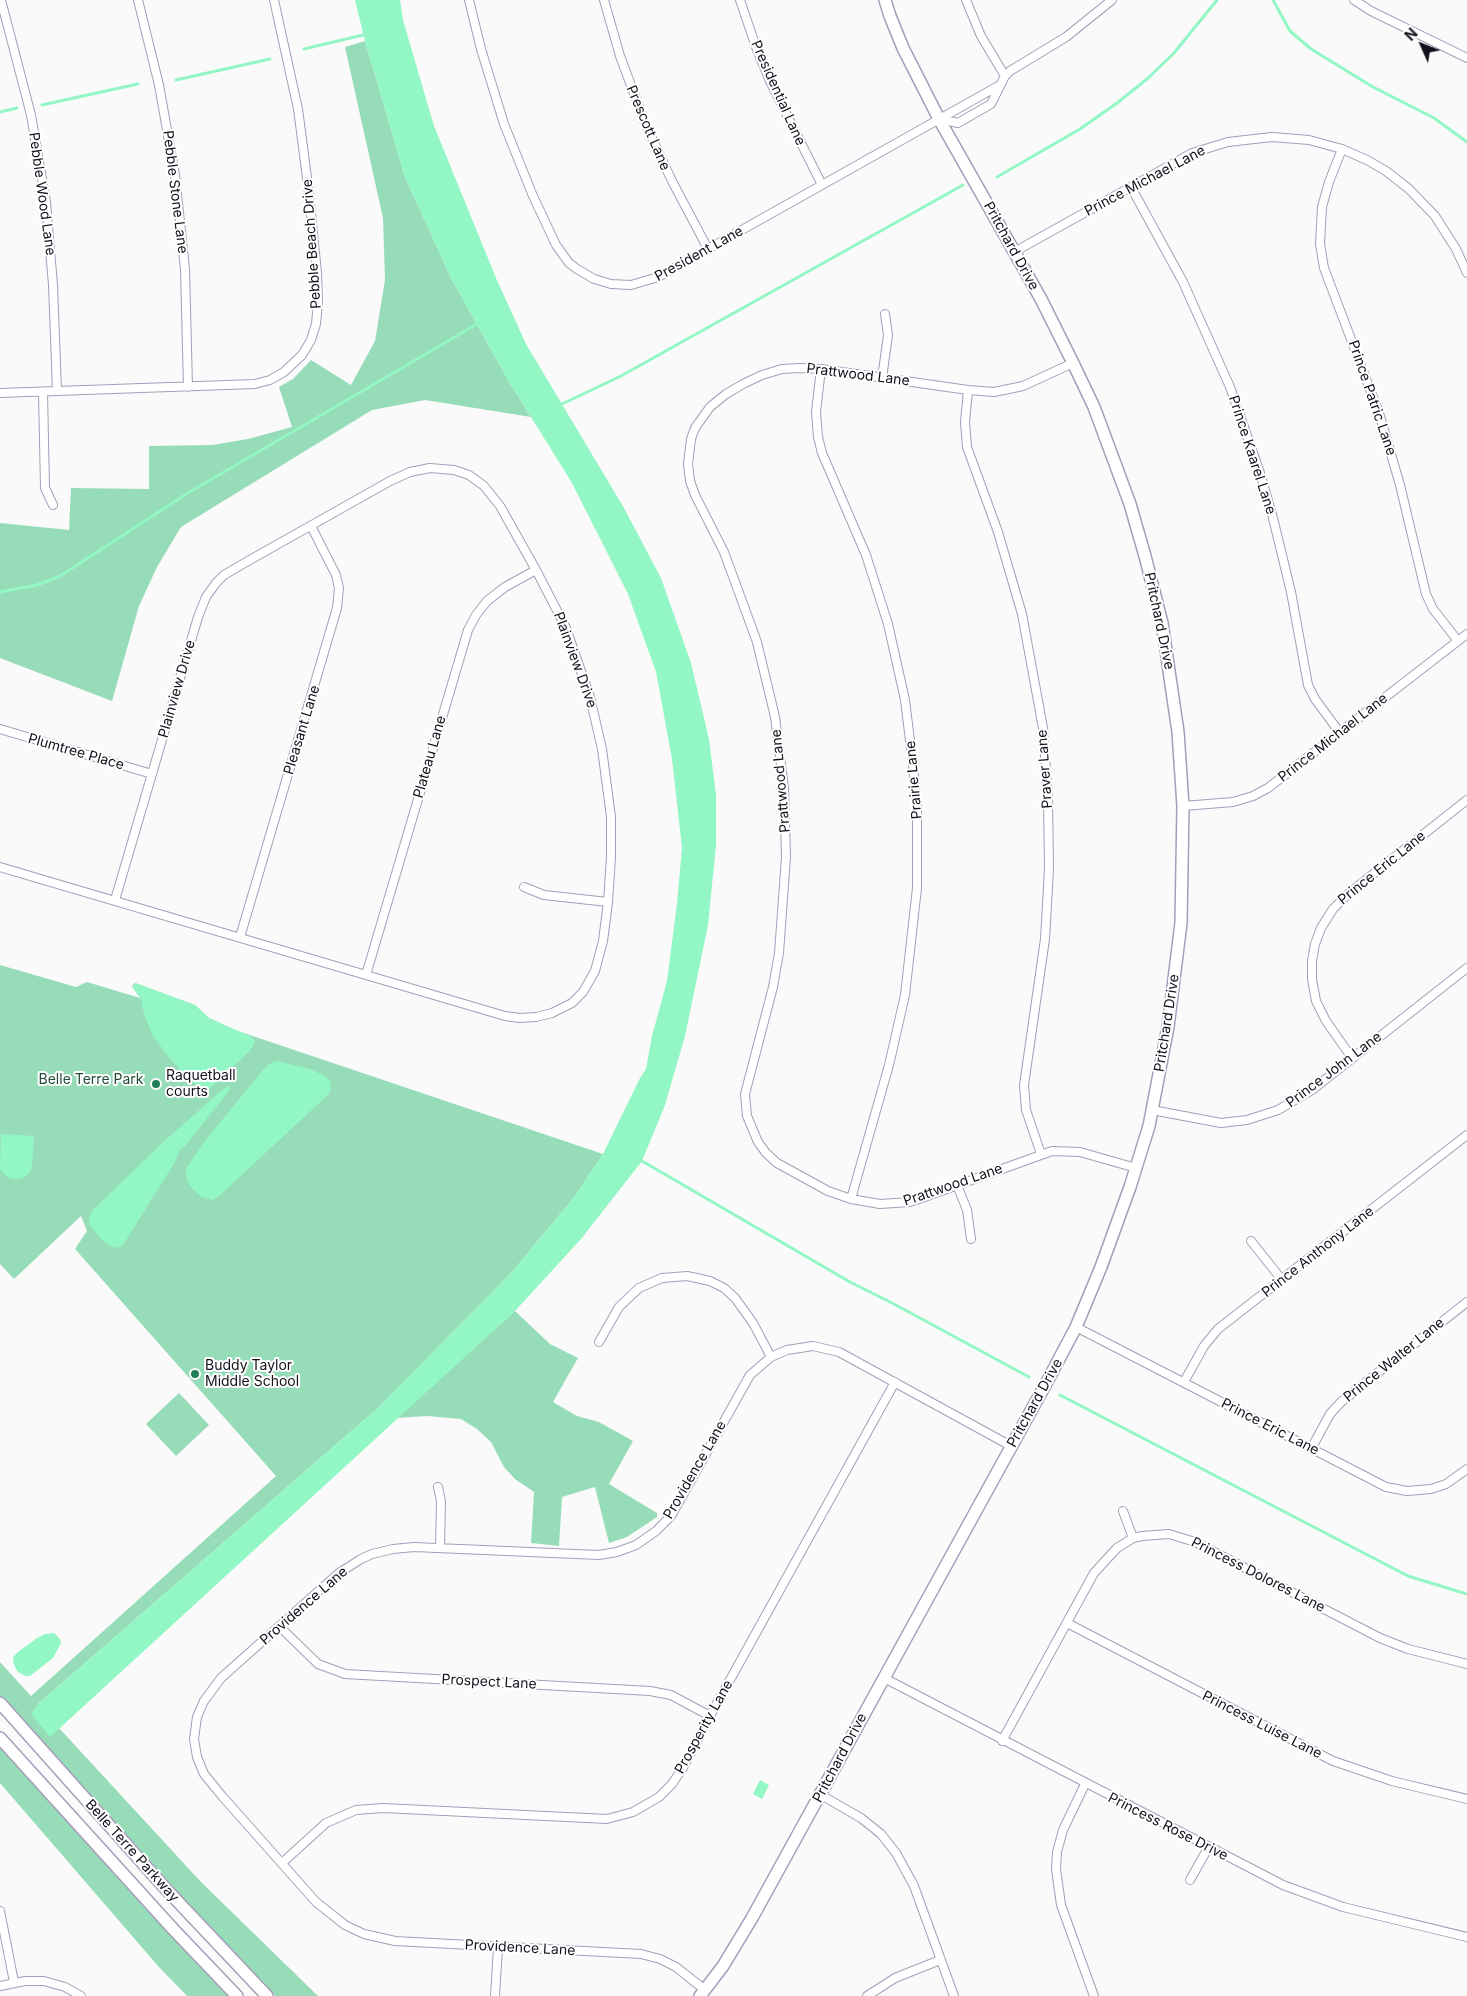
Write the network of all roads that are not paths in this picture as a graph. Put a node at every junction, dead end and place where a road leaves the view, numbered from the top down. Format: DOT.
graph roads {
  1 [pos="1,0"];
  2 [pos="138,0"];
  3 [pos="274,0"];
  4 [pos="469,0"];
  5 [pos="604,0"];
  6 [pos="740,0"];
  7 [pos="885,0"];
  8 [pos="966,0"];
  9 [pos="1112,0"];
  10 [pos="1354,0"];
  11 [pos="1467,58"];
  12 [pos="1005,76"];
  13 [pos="1000,85"];
  14 [pos="939,119"];
  15 [pos="1342,149"];
  16 [pos="822,185"];
  17 [pos="1130,187"];
  18 [pos="708,249"];
  19 [pos="1014,252"];
  20 [pos="1467,272"];
  21 [pos="885,314"];
  22 [pos="1073,363"];
  23 [pos="821,369"];
  24 [pos="882,378"];
  25 [pos="188,387"];
  26 [pos="968,390"];
  27 [pos="57,391"];
  28 [pos="43,392"];
  29 [pos="0,393"];
  30 [pos="53,505"];
  31 [pos="311,526"];
  32 [pos="536,570"];
  33 [pos="1467,634"];
  34 [pos="1458,641"];
  35 [pos="0,730"];
  36 [pos="1340,733"];
  37 [pos="152,774"];
  38 [pos="1467,800"];
  39 [pos="1183,806"];
  40 [pos="0,867"];
  41 [pos="524,886"];
  42 [pos="115,900"];
  43 [pos="608,902"];
  44 [pos="240,937"];
  45 [pos="1467,968"];
  46 [pos="366,975"];
  47 [pos="1352,1058"];
  48 [pos="1152,1110"];
  49 [pos="1467,1135"];
  50 [pos="1041,1154"];
  51 [pos="1136,1168"];
  52 [pos="957,1185"];
  53 [pos="851,1199"];
  54 [pos="971,1239"];
  55 [pos="1251,1241"];
  56 [pos="1282,1280"];
  57 [pos="1467,1302"];
  58 [pos="1076,1327"];
  59 [pos="599,1342"];
  60 [pos="771,1357"];
  61 [pos="895,1382"];
  62 [pos="1184,1382"];
  63 [pos="1012,1446"];
  64 [pos="1312,1449"];
  65 [pos="1467,1469"];
  66 [pos="438,1486"];
  67 [pos="1123,1511"];
  68 [pos="1133,1538"];
  69 [pos="440,1548"];
  70 [pos="1067,1623"];
  71 [pos="279,1626"];
  72 [pos="1467,1664"];
  73 [pos="884,1678"];
  74 [pos="0,1703"];
  75 [pos="710,1716"];
  76 [pos="0,1738"];
  77 [pos="1002,1741"];
  78 [pos="1085,1784"];
  79 [pos="821,1795"];
  80 [pos="1467,1799"];
  81 [pos="1208,1848"];
  82 [pos="282,1863"];
  83 [pos="1190,1880"];
  84 [pos="0,1911"];
  85 [pos="1467,1937"];
  86 [pos="498,1947"];
  87 [pos="940,1960"];
  88 [pos="14,1982"];
  89 [pos="0,1986"];
  90 [pos="702,1993"];
  91 [pos="81,1996"];
  92 [pos="237,1996"];
  93 [pos="267,1996"];
  94 [pos="495,1996"];
  95 [pos="867,1996"];
  96 [pos="954,1996"];
  97 [pos="1094,1996"];
  1 -- 27 [label="street, Pebble Wood Lane"];
  2 -- 25 [label="street, Pebble Stone Lane"];
  3 -- 25 [label="street, Pebble Beach Drive"];
  4 -- 18 [label="street, President Lane"];
  5 -- 18 [label="street, Prescott Lane"];
  6 -- 16 [label="street, Presidential Lane"];
  7 -- 14 [label="street, Pritchard Drive"];
  8 -- 12 [label="street"];
  9 -- 12 [label="street"];
  10 -- 11 [label="street"];
  12 -- 13 [label="street"];
  13 -- 14 [label="street, President Lane"];
  13 -- 14 [label="street"];
  14 -- 16 [label="street, President Lane"];
  14 -- 19 [label="street, Pritchard Drive"];
  15 -- 17 [label="street, Prince Michael Lane"];
  15 -- 20 [label="street, Prince Michael Lane"];
  15 -- 34 [label="street, Prince Patric Lane"];
  16 -- 18 [label="street, President Lane"];
  17 -- 19 [label="street, Prince Michael Lane"];
  17 -- 36 [label="street, Prince Kaarel Lane"];
  19 -- 22 [label="street, Pritchard Drive"];
  21 -- 24 [label="street"];
  22 -- 26 [label="street, Prattwood Lane"];
  22 -- 39 [label="street, Pritchard Drive"];
  23 -- 24 [label="street, Prattwood Lane"];
  23 -- 53 [label="street, Prairie Lane"];
  23 -- 53 [label="street, Prattwood Lane"];
  24 -- 26 [label="street, Prattwood Lane"];
  25 -- 27 [label="street, Pebble Beach Drive"];
  26 -- 50 [label="street, Praver Lane"];
  27 -- 28 [label="street, Pebble Beach Drive"];
  28 -- 29 [label="street, Pebble Beach Drive"];
  28 -- 30 [label="street"];
  31 -- 32 [label="street, Plainview Drive"];
  31 -- 37 [label="street, Plainview Drive"];
  31 -- 44 [label="street, Pleasant Lane"];
  32 -- 43 [label="street, Plainview Drive"];
  32 -- 46 [label="street, Plateau Lane"];
  33 -- 34 [label="street, Prince Michael Lane"];
  34 -- 36 [label="street, Prince Michael Lane"];
  35 -- 37 [label="street, Plumtree Place"];
  36 -- 39 [label="street, Prince Michael Lane"];
  37 -- 42 [label="street, Plainview Drive"];
  38 -- 47 [label="street, Prince Eric Lane"];
  39 -- 48 [label="street, Pritchard Drive"];
  40 -- 42 [label="street, Plainview Drive"];
  41 -- 43 [label="street"];
  42 -- 44 [label="street, Plainview Drive"];
  43 -- 46 [label="street, Plainview Drive"];
  44 -- 46 [label="street, Plainview Drive"];
  45 -- 47 [label="street, Prince John Lane"];
  47 -- 48 [label="street, Prince John Lane"];
  48 -- 51 [label="street, Pritchard Drive"];
  49 -- 56 [label="street, Prince Anthony Lane"];
  50 -- 51 [label="street, Prattwood Lane"];
  50 -- 52 [label="street, Prattwood Lane"];
  51 -- 58 [label="street, Pritchard Drive"];
  52 -- 53 [label="street, Prattwood Lane"];
  52 -- 54 [label="street"];
  55 -- 56 [label="street"];
  56 -- 62 [label="street, Prince Anthony Lane"];
  57 -- 64 [label="street, Prince Walter Lane"];
  58 -- 62 [label="street, Prince Eric Lane"];
  58 -- 63 [label="street, Pritchard Drive"];
  59 -- 60 [label="street"];
  60 -- 61 [label="street, Providence Lane"];
  60 -- 69 [label="street, Providence Lane"];
  61 -- 63 [label="street, Providence Lane"];
  61 -- 75 [label="street, Prosperity Lane"];
  62 -- 64 [label="street, Prince Eric Lane"];
  63 -- 73 [label="street, Pritchard Drive"];
  64 -- 65 [label="street, Prince Eric Lane"];
  66 -- 69 [label="street"];
  67 -- 68 [label="street"];
  68 -- 70 [label="street, Princess Dolores Lane"];
  68 -- 72 [label="street, Princess Dolores Lane"];
  69 -- 71 [label="street, Providence Lane"];
  70 -- 77 [label="street, Princess Dolores Lane"];
  70 -- 80 [label="street, Princess Luise Lane"];
  71 -- 75 [label="street, Prospect Lane"];
  71 -- 82 [label="street, Providence Lane"];
  73 -- 77 [label="street, Princess Rose Drive"];
  73 -- 79 [label="street, Pritchard Drive"];
  74 -- 93 [label="street, Belle Terre Parkway"];
  75 -- 82 [label="street, Prosperity Lane"];
  76 -- 92 [label="street, Belle Terre Parkway"];
  77 -- 78 [label="street, Princess Rose Drive"];
  78 -- 81 [label="street, Princess Rose Drive"];
  78 -- 97 [label="street"];
  79 -- 87 [label="street"];
  79 -- 90 [label="street, Pritchard Drive"];
  81 -- 83 [label="street"];
  81 -- 85 [label="street, Princess Rose Drive"];
  82 -- 86 [label="street, Providence Lane"];
  84 -- 88 [label="street"];
  86 -- 90 [label="street, Providence Lane"];
  86 -- 94 [label="street"];
  87 -- 95 [label="street"];
  87 -- 96 [label="street"];
  88 -- 89 [label="street"];
  88 -- 91 [label="street"];
}
